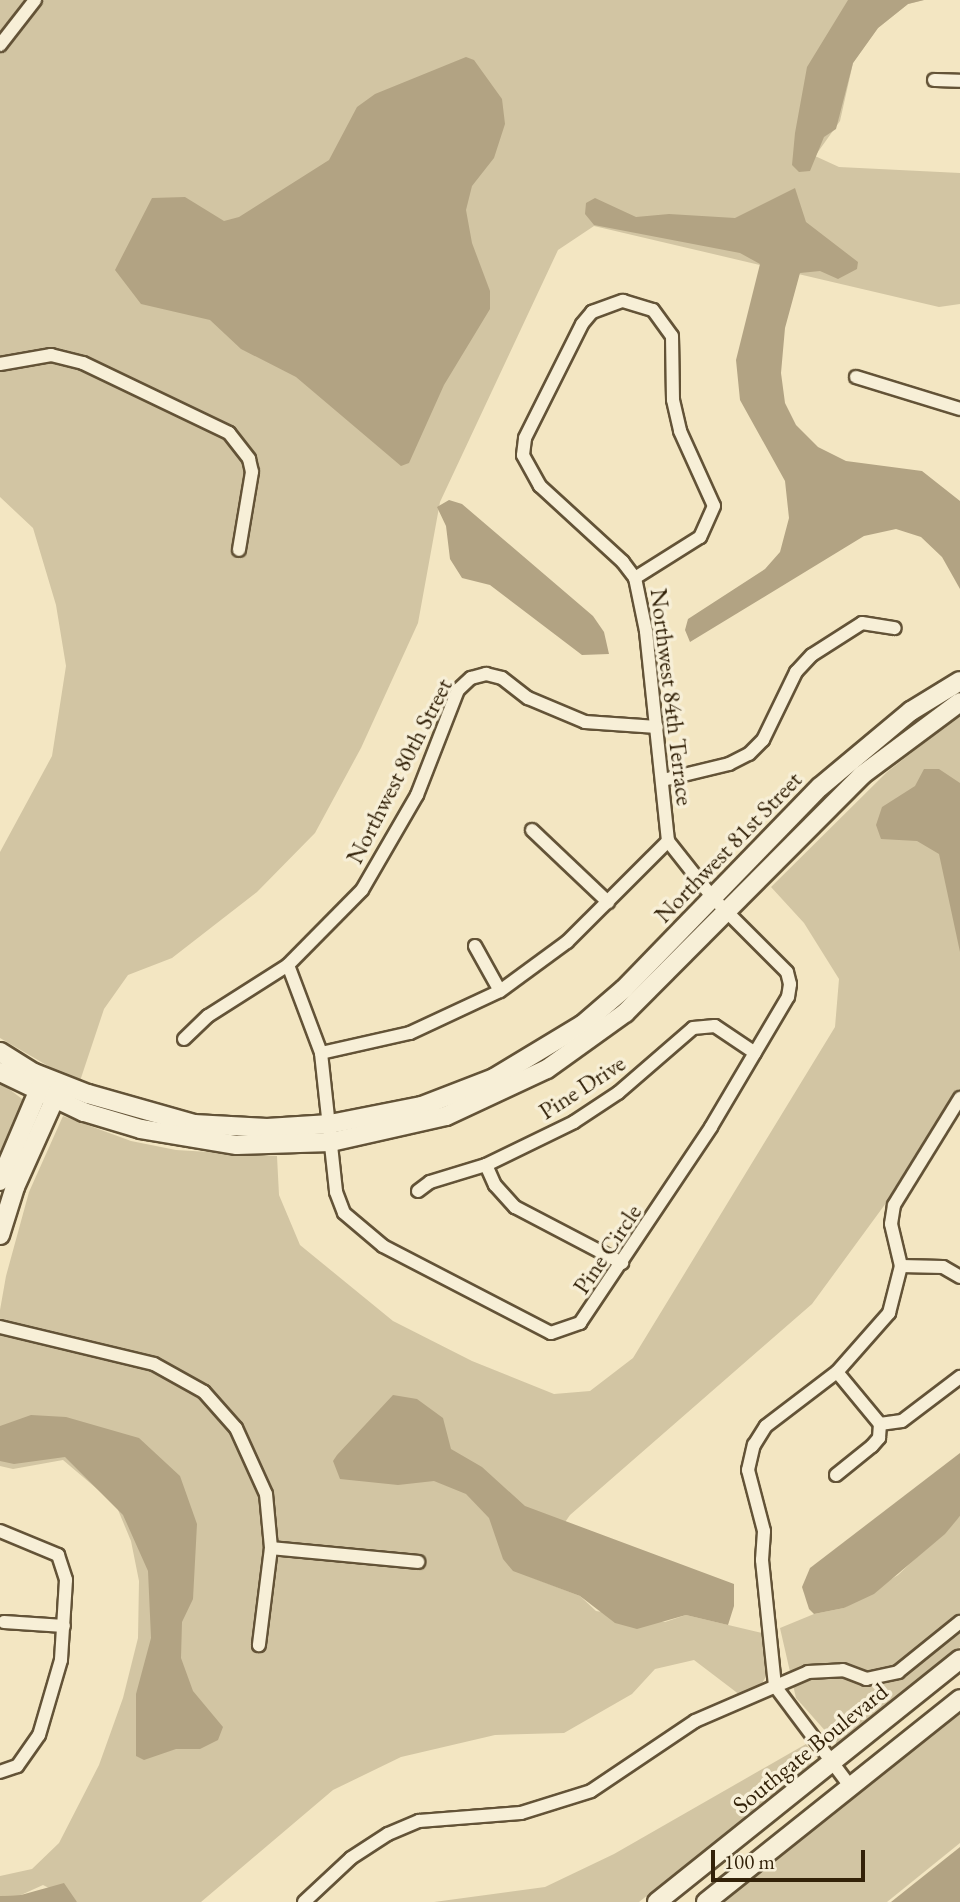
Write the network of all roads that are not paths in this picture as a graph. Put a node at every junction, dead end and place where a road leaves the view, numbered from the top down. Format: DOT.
graph roads {
  1 [pos="35,0"];
  2 [pos="0,45"];
  3 [pos="934,79"];
  4 [pos="960,81"];
  5 [pos="0,365"];
  6 [pos="856,377"];
  7 [pos="960,409"];
  8 [pos="239,550"];
  9 [pos="635,578"];
  10 [pos="895,628"];
  11 [pos="960,681"];
  12 [pos="960,702"];
  13 [pos="656,727"];
  14 [pos="663,780"];
  15 [pos="532,830"];
  16 [pos="668,841"];
  17 [pos="713,898"];
  18 [pos="608,902"];
  19 [pos="727,912"];
  20 [pos="475,946"];
  21 [pos="288,965"];
  22 [pos="500,991"];
  23 [pos="184,1039"];
  24 [pos="0,1052"];
  25 [pos="321,1053"];
  26 [pos="755,1054"];
  27 [pos="543,1062"];
  28 [pos="0,1072"];
  29 [pos="49,1088"];
  30 [pos="960,1098"];
  31 [pos="331,1133"];
  32 [pos="486,1165"];
  33 [pos="0,1181"];
  34 [pos="418,1191"];
  35 [pos="0,1235"];
  36 [pos="622,1263"];
  37 [pos="901,1266"];
  38 [pos="960,1277"];
  39 [pos="0,1327"];
  40 [pos="837,1372"];
  41 [pos="960,1377"];
  42 [pos="880,1424"];
  43 [pos="836,1475"];
  44 [pos="0,1531"];
  45 [pos="271,1548"];
  46 [pos="418,1562"];
  47 [pos="4,1622"];
  48 [pos="960,1622"];
  49 [pos="64,1626"];
  50 [pos="260,1645"];
  51 [pos="960,1659"];
  52 [pos="775,1686"];
  53 [pos="960,1699"];
  54 [pos="831,1762"];
  55 [pos="0,1772"];
  56 [pos="850,1786"];
  57 [pos="304,1902"];
  58 [pos="657,1902"];
  59 [pos="706,1902"];
  1 -- 2 [label="street"];
  3 -- 4 [label="street"];
  5 -- 8 [label="street"];
  6 -- 7 [label="street"];
  9 -- 9 [label="street, Northwest 84th Terrace"];
  9 -- 13 [label="street, Northwest 84th Terrace"];
  10 -- 14 [label="street"];
  11 -- 17 [label="street, Northwest 81st Street"];
  12 -- 19 [label="street, Northwest 81st Street"];
  13 -- 14 [label="street, Northwest 84th Terrace"];
  13 -- 21 [label="street, Northwest 80th Street"];
  14 -- 16 [label="street, Northwest 84th Terrace"];
  15 -- 18 [label="street"];
  16 -- 17 [label="street, Northwest 84th Terrace"];
  16 -- 18 [label="street"];
  17 -- 19 [label="street, Northwest 84th Terrace"];
  17 -- 27 [label="street, Northwest 81st Street"];
  18 -- 22 [label="street"];
  19 -- 26 [label="street, Pine Circle"];
  19 -- 27 [label="street, Northwest 81st Street"];
  20 -- 22 [label="street"];
  21 -- 23 [label="street, Northwest 80th Street"];
  21 -- 25 [label="street, Pine Circle"];
  22 -- 25 [label="street"];
  24 -- 29 [label="street"];
  25 -- 31 [label="street, Pine Circle"];
  26 -- 32 [label="street, Pine Drive"];
  26 -- 36 [label="street, Pine Circle"];
  27 -- 31 [label="street"];
  28 -- 29 [label="street"];
  29 -- 31 [label="street"];
  29 -- 33 [label="street"];
  29 -- 35 [label="street"];
  30 -- 37 [label="street"];
  31 -- 36 [label="street, Pine Circle"];
  32 -- 34 [label="street, Pine Drive"];
  32 -- 36 [label="street"];
  37 -- 38 [label="street"];
  37 -- 40 [label="street"];
  39 -- 45 [label="street"];
  40 -- 42 [label="street"];
  40 -- 52 [label="street"];
  41 -- 42 [label="street"];
  42 -- 43 [label="street"];
  44 -- 49 [label="street"];
  45 -- 46 [label="street"];
  45 -- 50 [label="street"];
  47 -- 49 [label="street"];
  48 -- 52 [label="street"];
  49 -- 55 [label="street"];
  51 -- 54 [label="street, Southgate Boulevard"];
  52 -- 54 [label="street"];
  52 -- 57 [label="street"];
  53 -- 56 [label="street"];
  54 -- 56 [label="street"];
  54 -- 58 [label="street, Southgate Boulevard"];
  56 -- 59 [label="street"];
}
